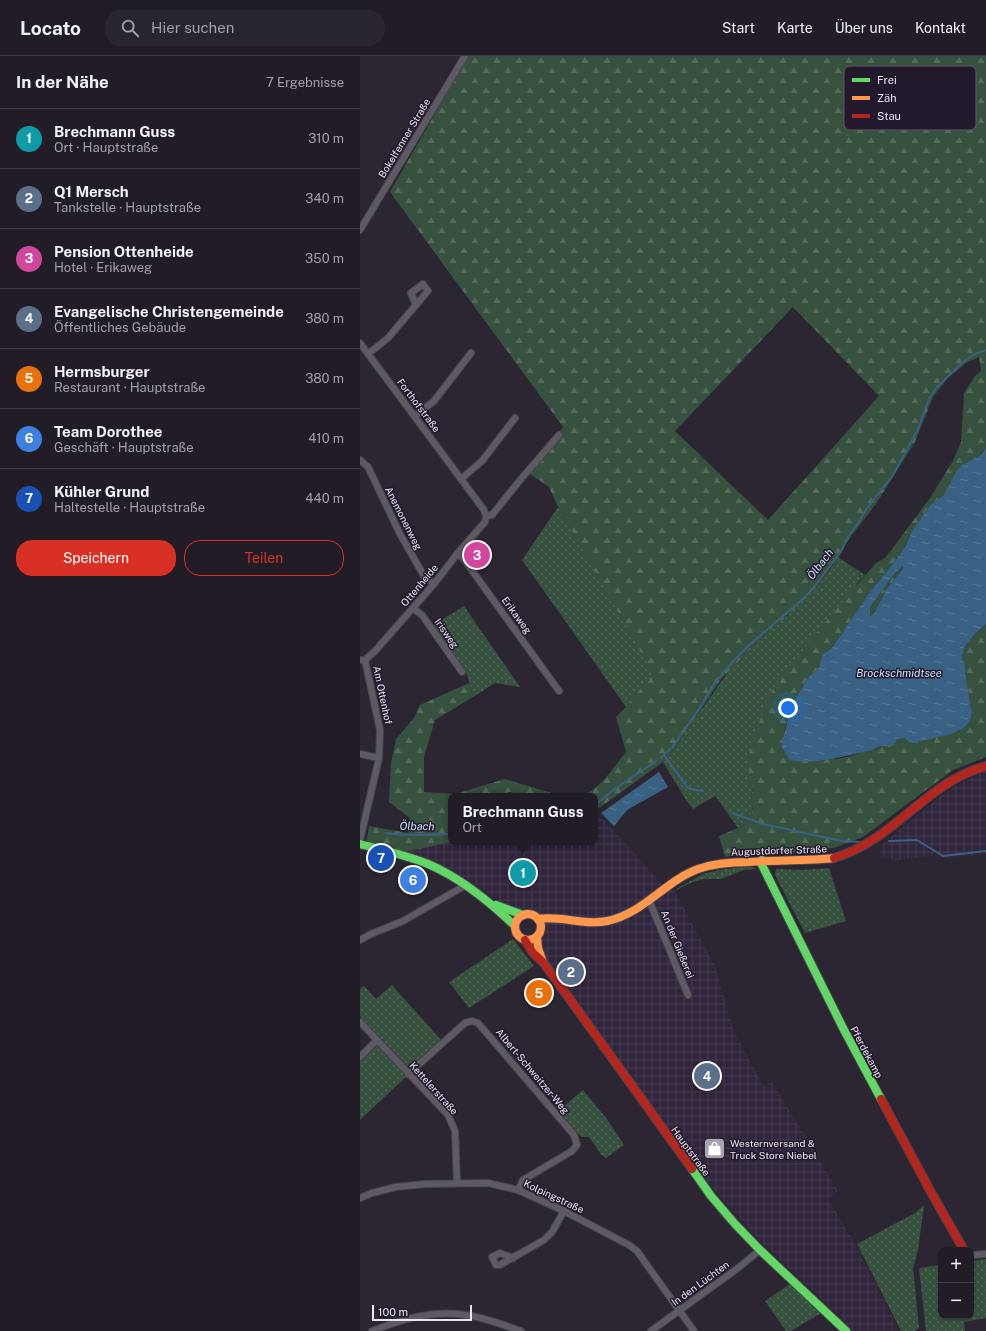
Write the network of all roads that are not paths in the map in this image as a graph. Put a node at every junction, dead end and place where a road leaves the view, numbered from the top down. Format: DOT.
graph roads {
  1 [pos="465,56"];
  2 [pos="360,230"];
  3 [pos="416,305"];
  4 [pos="360,343"];
  5 [pos="368,354"];
  6 [pos="471,354"];
  7 [pos="415,416"];
  8 [pos="515,418"];
  9 [pos="559,436"];
  10 [pos="360,460"];
  11 [pos="461,479"];
  12 [pos="486,516"];
  13 [pos="457,554"];
  14 [pos="434,584"];
  15 [pos="413,608"];
  16 [pos="363,660"];
  17 [pos="462,672"];
  18 [pos="559,691"];
  19 [pos="360,754"];
  20 [pos="379,758"];
  21 [pos="986,766"];
  22 [pos="360,840"];
  23 [pos="360,844"];
  24 [pos="762,860"];
  25 [pos="466,885"];
  26 [pos="649,900"];
  27 [pos="490,903"];
  28 [pos="523,915"];
  29 [pos="538,919"];
  30 [pos="562,920"];
  31 [pos="515,926"];
  32 [pos="538,934"];
  33 [pos="360,940"];
  34 [pos="525,940"];
  35 [pos="544,962"];
  36 [pos="688,995"];
  37 [pos="360,1022"];
  38 [pos="377,1040"];
  39 [pos="360,1057"];
  40 [pos="408,1074"];
  41 [pos="457,1183"];
  42 [pos="518,1190"];
  43 [pos="360,1198"];
  44 [pos="564,1211"];
  45 [pos="962,1247"];
  46 [pos="760,1250"];
  47 [pos="986,1254"];
  48 [pos="974,1255"];
  49 [pos="513,1258"];
  50 [pos="680,1310"];
  51 [pos="372,1331"];
  52 [pos="521,1331"];
  53 [pos="651,1331"];
  54 [pos="694,1331"];
  55 [pos="846,1331"];
  1 -- 2 [label="street, Bokelfenner Straße"];
  3 -- 5 [label="street"];
  4 -- 5 [label="street, Forthofstraße"];
  5 -- 7 [label="street, Forthofstraße"];
  6 -- 7 [label="street"];
  7 -- 11 [label="street, Forthofstraße"];
  8 -- 11 [label="street"];
  9 -- 12 [label="street, Ottenheide"];
  10 -- 14 [label="street, Anemonenweg"];
  11 -- 12 [label="street"];
  12 -- 13 [label="street, Ottenheide"];
  13 -- 14 [label="street, Ottenheide"];
  13 -- 18 [label="street, Erikaweg"];
  14 -- 15 [label="street, Ottenheide"];
  15 -- 16 [label="street, Ottenheide"];
  15 -- 17 [label="street, Irisweg"];
  16 -- 20 [label="street, Am Ottenhof"];
  19 -- 20 [label="street"];
  20 -- 22 [label="street, Am Ottenhof"];
  21 -- 24 [label="main road, Augustdorfer Straße"];
  23 -- 25 [label="main road"];
  24 -- 26 [label="main road, Augustdorfer Straße"];
  24 -- 45 [label="main road, Pferdekamp"];
  25 -- 27 [label="main road"];
  25 -- 33 [label="street"];
  26 -- 30 [label="main road, Augustdorfer Straße"];
  26 -- 36 [label="street, An der Gießerei"];
  27 -- 28 [label="main road"];
  27 -- 31 [label="main road"];
  28 -- 29 [label="main road"];
  28 -- 31 [label="main road"];
  29 -- 30 [label="main road, Augustdorfer Straße"];
  29 -- 32 [label="main road"];
  30 -- 32 [label="main road"];
  31 -- 34 [label="main road"];
  32 -- 34 [label="main road"];
  32 -- 35 [label="main road, Hauptstraße"];
  34 -- 35 [label="main road, Hauptstraße"];
  35 -- 46 [label="main road, Hauptstraße"];
  37 -- 38 [label="street, Kettelerstraße"];
  38 -- 39 [label="street"];
  38 -- 40 [label="street, Kettelerstraße"];
  40 -- 41 [label="street, Kettelerstraße"];
  40 -- 42 [label="street, Albert-Schweitzer-Weg"];
  41 -- 42 [label="street, Kolpingstraße"];
  41 -- 43 [label="street, Kolpingstraße"];
  42 -- 44 [label="street, Kolpingstraße"];
  44 -- 49 [label="street"];
  44 -- 50 [label="street, Kolpingstraße"];
  46 -- 50 [label="street, In den Lüchten"];
  46 -- 55 [label="main road, Hauptstraße"];
  47 -- 48 [label="street"];
  50 -- 53 [label="street, In den Lüchten"];
  50 -- 54 [label="street, Kolpingstraße"];
  51 -- 52 [label="street"];
}
